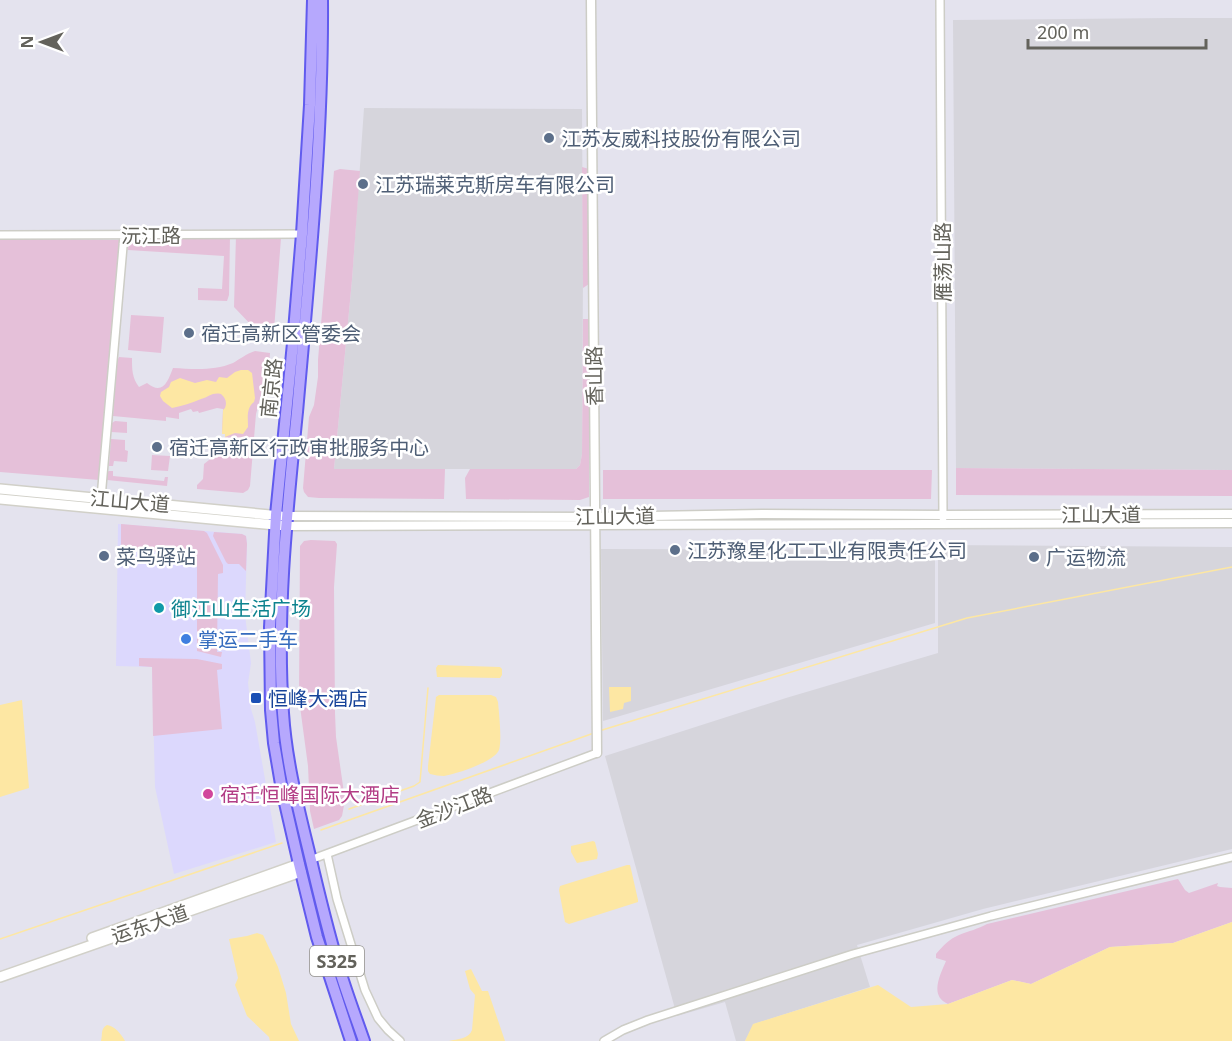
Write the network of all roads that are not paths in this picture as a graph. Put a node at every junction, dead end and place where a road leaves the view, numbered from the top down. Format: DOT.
graph roads {
  1 [pos="313,0"];
  2 [pos="322,0"];
  3 [pos="591,0"];
  4 [pos="940,0"];
  5 [pos="302,234"];
  6 [pos="0,235"];
  7 [pos="124,235"];
  8 [pos="0,489"];
  9 [pos="101,498"];
  10 [pos="0,499"];
  11 [pos="1232,514"];
  12 [pos="944,519"];
  13 [pos="281,521"];
  14 [pos="595,522"];
  15 [pos="1232,523"];
  16 [pos="597,753"];
  17 [pos="327,854"];
  18 [pos="1232,857"];
  19 [pos="310,860"];
  20 [pos="300,868"];
  21 [pos="0,970"];
  22 [pos="0,977"];
  23 [pos="351,1041"];
  24 [pos="364,1041"];
  25 [pos="400,1041"];
  26 [pos="604,1041"];
  1 -- 5 [label="main road, 南京路 / S325"];
  2 -- 13 [label="main road, 南京路 / S325"];
  3 -- 14 [label="street, 香山路"];
  4 -- 12 [label="street, 雁荡山路"];
  5 -- 7 [label="street, 沅江路"];
  5 -- 13 [label="main road, 南京路 / S325"];
  6 -- 7 [label="street, 沅江路"];
  7 -- 9 [label="street"];
  8 -- 9 [label="main road, 江山大道"];
  9 -- 13 [label="main road, 江山大道"];
  10 -- 13 [label="main road, 江山大道"];
  11 -- 12 [label="street, 江山大道"];
  12 -- 14 [label="street, 江山大道"];
  12 -- 15 [label="street, 江山大道"];
  13 -- 14 [label="street, 江山大道"];
  13 -- 19 [label="main road, 南京路 / S325"];
  13 -- 20 [label="main road, 南京路 / S325"];
  14 -- 16 [label="street, 香山路"];
  16 -- 17 [label="street, 金沙江路"];
  17 -- 19 [label="street, 金沙江路"];
  17 -- 25 [label="street"];
  18 -- 26 [label="street"];
  19 -- 24 [label="main road, 南京路 / S325"];
  20 -- 21 [label="main road, 运东大道"];
  20 -- 22 [label="main road, 运东大道"];
  20 -- 23 [label="main road, 南京路 / S325"];
}
